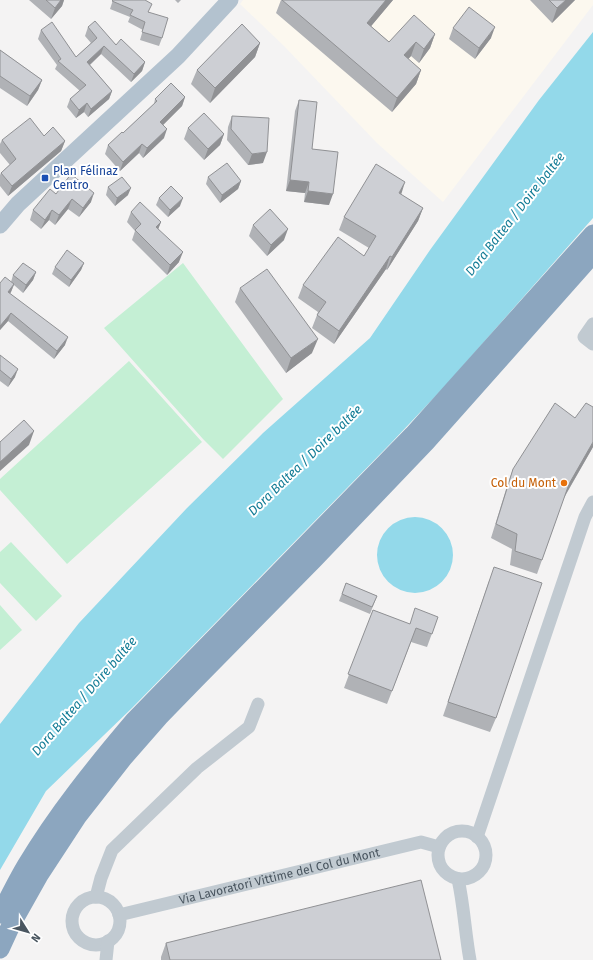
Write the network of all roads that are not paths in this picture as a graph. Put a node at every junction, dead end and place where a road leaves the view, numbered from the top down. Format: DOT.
graph roads {
  1 [pos="230,0"];
  2 [pos="0,225"];
  3 [pos="593,234"];
  4 [pos="593,254"];
  5 [pos="593,324"];
  6 [pos="593,344"];
  7 [pos="593,502"];
  8 [pos="258,704"];
  9 [pos="477,837"];
  10 [pos="439,847"];
  11 [pos="458,879"];
  12 [pos="96,897"];
  13 [pos="0,914"];
  14 [pos="119,915"];
  15 [pos="108,941"];
  16 [pos="0,949"];
  17 [pos="106,960"];
  18 [pos="470,960"];
  1 -- 2 [label="main road"];
  3 -- 13 [label="highway"];
  4 -- 16 [label="highway"];
  5 -- 6 [label="street"];
  7 -- 9 [label="street"];
  8 -- 12 [label="street"];
  9 -- 10 [label="street"];
  9 -- 11 [label="street"];
  10 -- 11 [label="street"];
  10 -- 14 [label="street, Via Lavoratori Vittime del Col du Mont"];
  11 -- 18 [label="street"];
  12 -- 14 [label="street"];
  12 -- 15 [label="street"];
  14 -- 15 [label="street"];
  15 -- 17 [label="street"];
}
